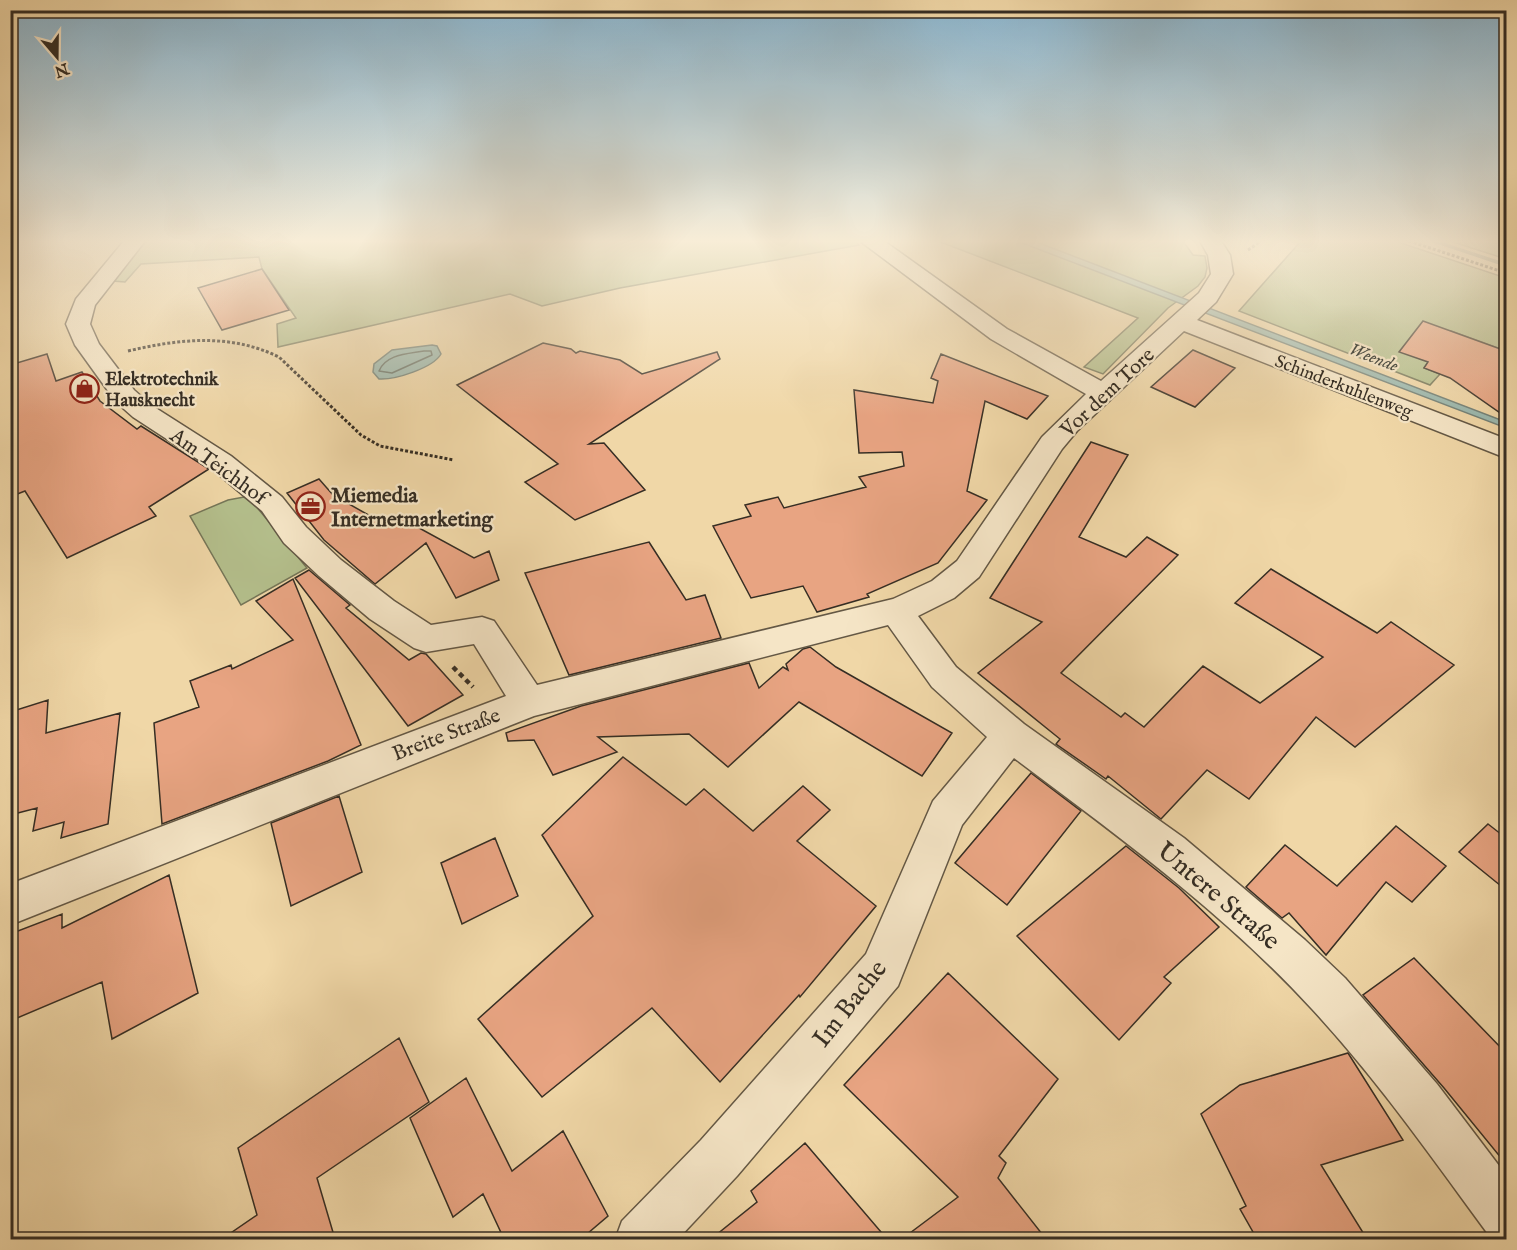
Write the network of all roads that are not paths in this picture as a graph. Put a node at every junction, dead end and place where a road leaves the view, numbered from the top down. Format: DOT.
graph roads {
  1 [pos="88,299"];
  2 [pos="951,299"];
  3 [pos="1206,299"];
  4 [pos="1185,319"];
  5 [pos="1104,394"];
  6 [pos="1506,450"];
  7 [pos="896,611"];
  8 [pos="514,708"];
  9 [pos="1011,735"];
  10 [pos="10,905"];
  11 [pos="1506,1216"];
  12 [pos="640,1239"];
  1 -- 8 [label="street, Am Teichhof"];
  2 -- 5 [label="street"];
  3 -- 4 [label="street, Vor dem Tore"];
  4 -- 5 [label="street, Vor dem Tore"];
  4 -- 6 [label="street, Schinderkuhlenweg"];
  5 -- 7 [label="street, Vor dem Tore"];
  7 -- 8 [label="street, Breite Straße"];
  7 -- 9 [label="street, Untere Straße"];
  8 -- 10 [label="street, Breite Straße"];
  9 -- 11 [label="street, Untere Straße"];
  9 -- 12 [label="street, Im Bache"];
}
